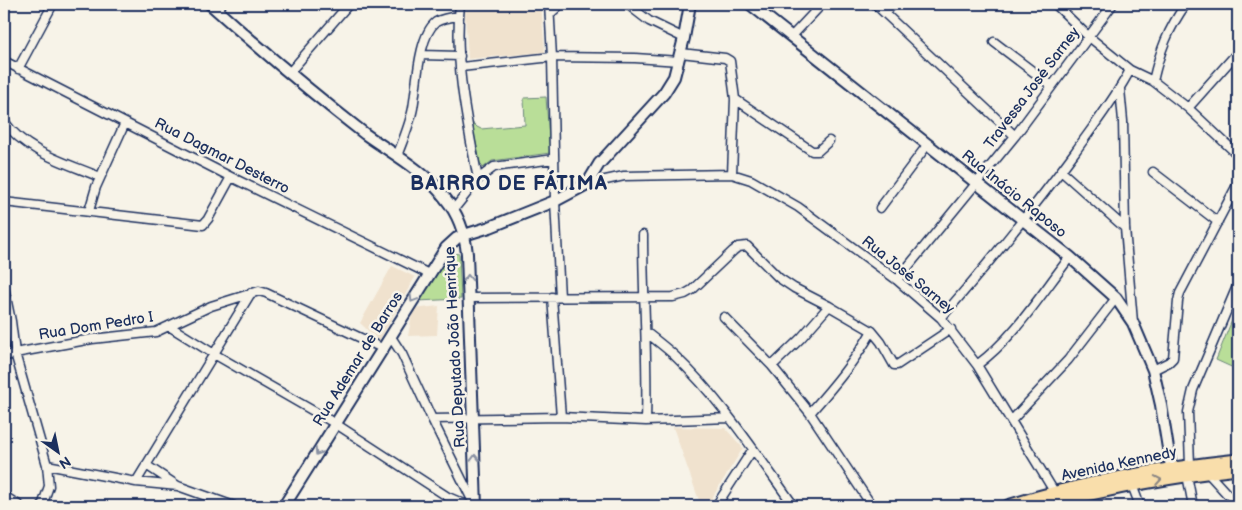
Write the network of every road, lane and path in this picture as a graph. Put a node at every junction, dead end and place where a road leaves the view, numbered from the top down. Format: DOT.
graph roads {
  1 [pos="53,4"];
  2 [pos="349,4"];
  3 [pos="460,4"];
  4 [pos="549,4"];
  5 [pos="562,4"];
  6 [pos="627,4"];
  7 [pos="690,4"];
  8 [pos="750,4"];
  9 [pos="822,4"];
  10 [pos="874,4"];
  11 [pos="893,4"];
  12 [pos="1055,4"];
  13 [pos="1113,4"];
  14 [pos="1186,4"];
  15 [pos="216,6"];
  16 [pos="551,13"];
  17 [pos="885,13"];
  18 [pos="459,16"];
  19 [pos="792,36"];
  20 [pos="1088,36"];
  21 [pos="684,38"];
  22 [pos="994,42"];
  23 [pos="1238,52"];
  24 [pos="421,55"];
  25 [pos="460,56"];
  26 [pos="552,57"];
  27 [pos="680,57"];
  28 [pos="4,61"];
  29 [pos="461,67"];
  30 [pos="18,69"];
  31 [pos="1130,70"];
  32 [pos="289,73"];
  33 [pos="1153,81"];
  34 [pos="1052,86"];
  35 [pos="1120,89"];
  36 [pos="735,99"];
  37 [pos="1188,108"];
  38 [pos="4,121"];
  39 [pos="125,123"];
  40 [pos="1015,136"];
  41 [pos="829,142"];
  42 [pos="928,144"];
  43 [pos="1238,155"];
  44 [pos="397,156"];
  45 [pos="554,159"];
  46 [pos="1061,171"];
  47 [pos="1153,172"];
  48 [pos="732,174"];
  49 [pos="100,177"];
  50 [pos="231,177"];
  51 [pos="478,179"];
  52 [pos="977,183"];
  53 [pos="1238,183"];
  54 [pos="587,184"];
  55 [pos="555,201"];
  56 [pos="4,202"];
  57 [pos="880,208"];
  58 [pos="454,209"];
  59 [pos="89,211"];
  60 [pos="1023,220"];
  61 [pos="1218,222"];
  62 [pos="1125,228"];
  63 [pos="464,235"];
  64 [pos="643,235"];
  65 [pos="1070,257"];
  66 [pos="429,274"];
  67 [pos="897,280"];
  68 [pos="1238,284"];
  69 [pos="4,287"];
  70 [pos="251,293"];
  71 [pos="556,297"];
  72 [pos="468,298"];
  73 [pos="644,298"];
  74 [pos="1116,298"];
  75 [pos="829,306"];
  76 [pos="724,316"];
  77 [pos="941,318"];
  78 [pos="1133,323"];
  79 [pos="169,326"];
  80 [pos="951,329"];
  81 [pos="872,331"];
  82 [pos="647,333"];
  83 [pos="391,337"];
  84 [pos="384,349"];
  85 [pos="15,353"];
  86 [pos="214,354"];
  87 [pos="4,357"];
  88 [pos="977,365"];
  89 [pos="772,366"];
  90 [pos="1153,370"];
  91 [pos="810,413"];
  92 [pos="561,417"];
  93 [pos="474,418"];
  94 [pos="729,418"];
  95 [pos="432,419"];
  96 [pos="1012,420"];
  97 [pos="646,421"];
  98 [pos="336,424"];
  99 [pos="753,449"];
  100 [pos="1238,460"];
  101 [pos="47,465"];
  102 [pos="146,465"];
  103 [pos="1171,467"];
  104 [pos="1238,469"];
  105 [pos="1189,470"];
  106 [pos="1207,472"];
  107 [pos="136,482"];
  108 [pos="1132,485"];
  109 [pos="178,486"];
  110 [pos="4,496"];
  111 [pos="1061,500"];
  112 [pos="1238,503"];
  113 [pos="1013,505"];
  114 [pos="20,506"];
  115 [pos="42,506"];
  116 [pos="234,506"];
  117 [pos="284,506"];
  118 [pos="469,506"];
  119 [pos="475,506"];
  120 [pos="716,506"];
  121 [pos="794,506"];
  122 [pos="872,506"];
  123 [pos="1042,506"];
  124 [pos="1140,506"];
  125 [pos="1192,506"];
  1 -- 30 [label="street"];
  2 -- 32 [label="street"];
  3 -- 18 [label="street"];
  4 -- 16 [label="street"];
  5 -- 16 [label="street"];
  6 -- 21 [label="street"];
  7 -- 21 [label="street"];
  8 -- 19 [label="street, Rua Inácio Raposo"];
  9 -- 19 [label="street"];
  10 -- 17 [label="street"];
  11 -- 17 [label="street"];
  12 -- 20 [label="street"];
  13 -- 20 [label="street, Travessa José Sarney"];
  14 -- 33 [label="street"];
  15 -- 32 [label="street, Rua Deputado João Henrique"];
  16 -- 26 [label="street"];
  17 -- 40 [label="street"];
  18 -- 24 [label="street"];
  18 -- 25 [label="street"];
  19 -- 42 [label="street, Rua Inácio Raposo"];
  20 -- 31 [label="street"];
  20 -- 34 [label="street, Travessa José Sarney"];
  21 -- 27 [label="street"];
  22 -- 34 [label="street"];
  23 -- 37 [label="street"];
  24 -- 25 [label="street"];
  24 -- 44 [label="street"];
  25 -- 29 [label="street"];
  26 -- 27 [label="street"];
  26 -- 29 [label="street"];
  26 -- 45 [label="street"];
  27 -- 36 [label="street"];
  27 -- 54 [label="street"];
  28 -- 30 [label="street, Rua Dagmar Desterro"];
  29 -- 51 [label="street"];
  30 -- 39 [label="street, Rua Dagmar Desterro"];
  31 -- 33 [label="street"];
  31 -- 35 [label="street"];
  32 -- 44 [label="street, Rua Deputado João Henrique"];
  33 -- 37 [label="street"];
  34 -- 40 [label="street, Travessa José Sarney"];
  35 -- 46 [label="street"];
  35 -- 62 [label="street"];
  36 -- 41 [label="street"];
  36 -- 48 [label="street"];
  37 -- 43 [label="street"];
  38 -- 49 [label="street"];
  39 -- 49 [label="street"];
  39 -- 50 [label="street, Rua Dagmar Desterro"];
  40 -- 52 [label="street, Travessa José Sarney"];
  42 -- 52 [label="street, Rua Inácio Raposo"];
  42 -- 57 [label="street"];
  44 -- 58 [label="street, Rua Deputado João Henrique"];
  45 -- 51 [label="street"];
  45 -- 55 [label="street"];
  46 -- 60 [label="street"];
  46 -- 62 [label="street"];
  47 -- 61 [label="street"];
  48 -- 54 [label="street"];
  48 -- 67 [label="street, Rua José Sarney"];
  49 -- 59 [label="street"];
  50 -- 59 [label="street"];
  50 -- 66 [label="street, Rua Dagmar Desterro"];
  51 -- 58 [label="street"];
  52 -- 60 [label="street, Rua Inácio Raposo"];
  52 -- 67 [label="street, Travessa José Sarney"];
  53 -- 61 [label="street"];
  54 -- 55 [label="street"];
  55 -- 63 [label="street"];
  55 -- 71 [label="street"];
  56 -- 59 [label="street"];
  58 -- 63 [label="street, Rua Deputado João Henrique"];
  60 -- 65 [label="street, Rua Inácio Raposo"];
  60 -- 77 [label="street"];
  61 -- 90 [label="street"];
  62 -- 78 [label="street"];
  63 -- 66 [label="street, Rua Ademar de Barros"];
  72 -- 63 [label="street, Rua Deputado João Henrique, one-way"];
  64 -- 73 [label="street"];
  65 -- 74 [label="street, Rua Inácio Raposo"];
  65 -- 88 [label="street"];
  66 -- 83 [label="street, Rua Ademar de Barros, one-way"];
  67 -- 77 [label="street, Rua José Sarney"];
  68 -- 105 [label="street"];
  69 -- 85 [label="street"];
  70 -- 79 [label="street, Rua Dom Pedro I"];
  70 -- 84 [label="street, Rua Dom Pedro I"];
  70 -- 86 [label="street"];
  71 -- 72 [label="street"];
  71 -- 73 [label="street"];
  71 -- 92 [label="street"];
  72 -- 93 [label="street, Rua Deputado João Henrique"];
  73 -- 75 [label="street"];
  73 -- 82 [label="street"];
  74 -- 78 [label="street, Rua Inácio Raposo"];
  74 -- 96 [label="street"];
  75 -- 81 [label="street"];
  75 -- 89 [label="street"];
  76 -- 89 [label="street"];
  77 -- 80 [label="street, Rua José Sarney"];
  78 -- 90 [label="street, Rua Inácio Raposo"];
  79 -- 85 [label="street, Rua Dom Pedro I"];
  79 -- 86 [label="street"];
  80 -- 81 [label="street"];
  80 -- 88 [label="street, Rua José Sarney"];
  81 -- 91 [label="street"];
  82 -- 94 [label="street"];
  82 -- 97 [label="street"];
  83 -- 84 [label="street, Rua Ademar de Barros"];
  83 -- 95 [label="street"];
  84 -- 98 [label="street, Rua Ademar de Barros"];
  85 -- 87 [label="street, Rua Dom Pedro I"];
  85 -- 101 [label="street"];
  86 -- 98 [label="street"];
  86 -- 102 [label="street"];
  88 -- 96 [label="street, Rua José Sarney"];
  89 -- 91 [label="street"];
  90 -- 103 [label="street, Rua Inácio Raposo"];
  91 -- 122 [label="street"];
  92 -- 93 [label="street"];
  92 -- 97 [label="street"];
  93 -- 95 [label="street"];
  119 -- 93 [label="street, Rua Deputado João Henrique, one-way"];
  94 -- 97 [label="street"];
  94 -- 99 [label="street"];
  95 -- 119 [label="street"];
  96 -- 111 [label="street, Rua José Sarney"];
  98 -- 117 [label="street, Rua Ademar de Barros, one-way"];
  98 -- 118 [label="street"];
  99 -- 120 [label="street"];
  99 -- 121 [label="street"];
  100 -- 105 [label="main road, Avenida Kennedy"];
  101 -- 107 [label="street"];
  101 -- 115 [label="street"];
  102 -- 107 [label="street"];
  102 -- 109 [label="street"];
  103 -- 105 [label="main road, Avenida Kennedy"];
  103 -- 111 [label="main road, Avenida Kennedy"];
  104 -- 106 [label="main road, Avenida Kennedy"];
  105 -- 106 [label="main road, Avenida Kennedy"];
  108 -- 105 [label="main road, Avenida Kennedy, one-way"];
  105 -- 125 [label="street"];
  106 -- 112 [label="street"];
  107 -- 109 [label="street"];
  108 -- 111 [label="main road, Avenida Kennedy"];
  108 -- 124 [label="street"];
  109 -- 116 [label="street"];
  110 -- 114 [label="street"];
  111 -- 113 [label="main road, Avenida Kennedy"];
  111 -- 123 [label="main road, Avenida Kennedy"];
}
